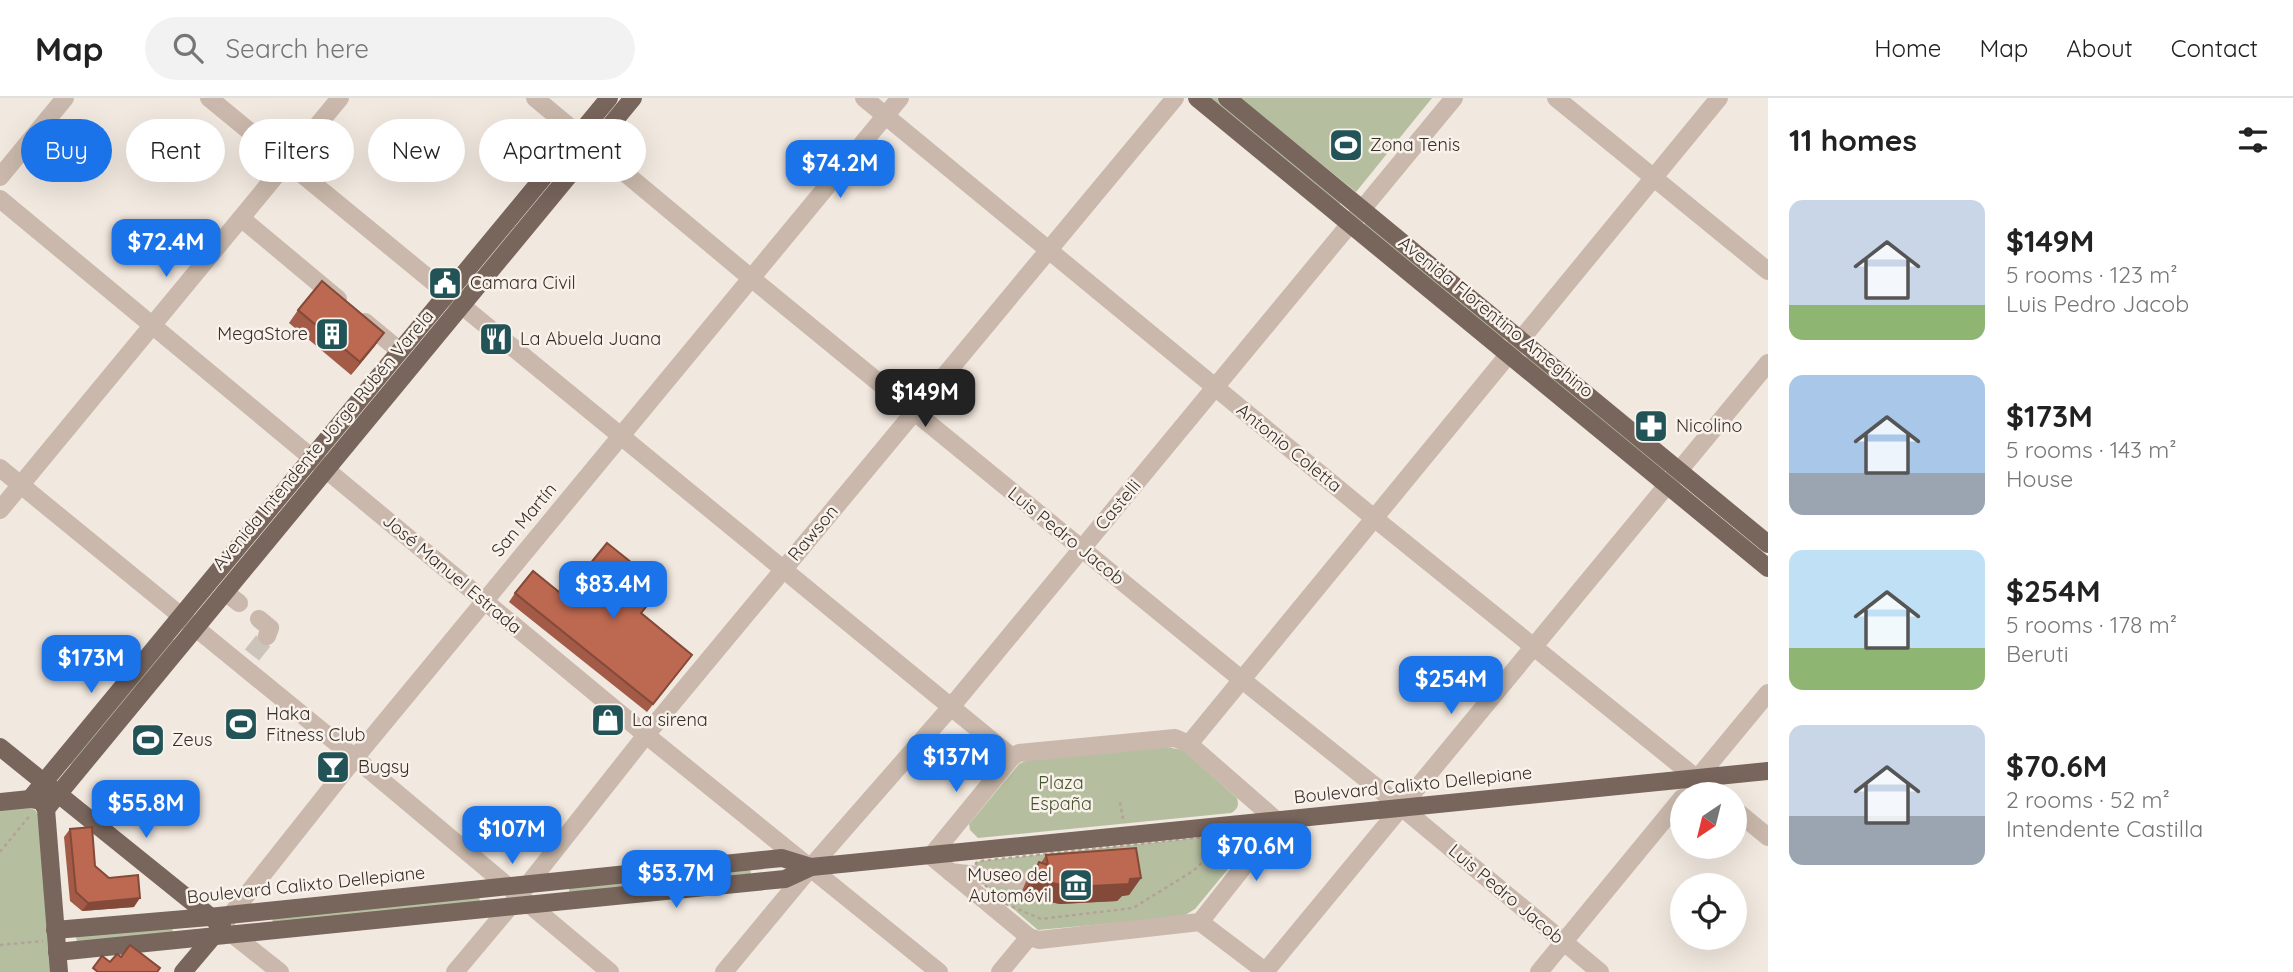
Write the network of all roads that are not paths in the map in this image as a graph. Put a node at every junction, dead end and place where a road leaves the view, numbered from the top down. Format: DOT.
graph roads {
  1 [pos="65,98"];
  2 [pos="209,98"];
  3 [pos="340,98"];
  4 [pos="535,98"];
  5 [pos="609,98"];
  6 [pos="633,98"];
  7 [pos="864,98"];
  8 [pos="900,98"];
  9 [pos="1175,98"];
  10 [pos="1197,98"];
  11 [pos="1227,98"];
  12 [pos="1454,98"];
  13 [pos="1556,98"];
  14 [pos="1719,98"];
  15 [pos="886,115"];
  16 [pos="323,119"];
  17 [pos="560,119"];
  18 [pos="598,119"];
  19 [pos="610,119"];
  20 [pos="239,123"];
  21 [pos="0,177"];
  22 [pos="1654,178"];
  23 [pos="271,182"];
  24 [pos="311,182"];
  25 [pos="551,182"];
  26 [pos="636,182"];
  27 [pos="0,199"];
  28 [pos="1362,209"];
  29 [pos="241,218"];
  30 [pos="1350,224"];
  31 [pos="1048,251"];
  32 [pos="1768,271"];
  33 [pos="751,278"];
  34 [pos="454,300"];
  35 [pos="153,325"];
  36 [pos="1520,340"];
  37 [pos="400,351"];
  38 [pos="1508,354"];
  39 [pos="1768,363"];
  40 [pos="1215,387"];
  41 [pos="914,412"];
  42 [pos="621,436"];
  43 [pos="313,456"];
  44 [pos="0,468"];
  45 [pos="327,468"];
  46 [pos="1679,470"];
  47 [pos="21,485"];
  48 [pos="1667,485"];
  49 [pos="0,510"];
  50 [pos="1374,517"];
  51 [pos="1768,544"];
  52 [pos="1082,549"];
  53 [pos="1768,568"];
  54 [pos="784,569"];
  55 [pos="484,601"];
  56 [pos="181,616"];
  57 [pos="196,628"];
  58 [pos="1533,646"];
  59 [pos="1241,679"];
  60 [pos="1768,693"];
  61 [pos="951,707"];
  62 [pos="646,735"];
  63 [pos="1189,744"];
  64 [pos="0,747"];
  65 [pos="1012,757"];
  66 [pos="355,758"];
  67 [pos="1768,771"];
  68 [pos="1698,779"];
  69 [pos="44,782"];
  70 [pos="1695,782"];
  71 [pos="1702,782"];
  72 [pos="59,794"];
  73 [pos="0,802"];
  74 [pos="37,806"];
  75 [pos="1400,806"];
  76 [pos="1670,812"];
  77 [pos="1276,820"];
  78 [pos="1747,820"];
  79 [pos="1768,837"];
  80 [pos="931,856"];
  81 [pos="811,867"];
  82 [pos="950,872"];
  83 [pos="1023,880"];
  84 [pos="518,896"];
  85 [pos="1200,922"];
  86 [pos="222,926"];
  87 [pos="1029,937"];
  88 [pos="54,941"];
  89 [pos="1563,942"];
  90 [pos="101,948"];
  91 [pos="100,969"];
  92 [pos="59,972"];
  93 [pos="183,972"];
  94 [pos="280,972"];
  95 [pos="455,972"];
  96 [pos="610,972"];
  97 [pos="724,972"];
  98 [pos="939,972"];
  99 [pos="1000,972"];
  100 [pos="1265,972"];
  101 [pos="1539,972"];
  102 [pos="1600,972"];
  1 -- 21 [label="street"];
  2 -- 20 [label="street"];
  3 -- 16 [label="street"];
  4 -- 17 [label="street, Luis Pedro Jacob"];
  5 -- 18 [label="main road, Avenida Intendente Jorge Rubén Varela"];
  6 -- 19 [label="main road, Avenida Intendente Jorge Rubén Varela"];
  7 -- 15 [label="street, Antonio Coletta"];
  8 -- 15 [label="street, San Martín"];
  9 -- 31 [label="street, Rawson"];
  10 -- 30 [label="main road, Avenida Florentino Ameghino"];
  11 -- 28 [label="main road, Avenida Florentino Ameghino"];
  12 -- 28 [label="street, Castelli"];
  13 -- 22 [label="street"];
  14 -- 22 [label="street"];
  15 -- 31 [label="street, Antonio Coletta"];
  15 -- 33 [label="street, San Martín"];
  22 -- 32 [label="street"];
  22 -- 36 [label="street"];
  23 -- 29 [label="street"];
  24 -- 34 [label="street"];
  25 -- 34 [label="main road, Avenida Intendente Jorge Rubén Varela"];
  26 -- 33 [label="street, Luis Pedro Jacob"];
  27 -- 35 [label="street, José Manuel Estrada"];
  28 -- 30 [label="street, Castelli"];
  28 -- 36 [label="main road, Avenida Florentino Ameghino"];
  29 -- 35 [label="street"];
  29 -- 37 [label="street"];
  30 -- 38 [label="main road, Avenida Florentino Ameghino"];
  30 -- 40 [label="street, Castelli"];
  31 -- 40 [label="street, Antonio Coletta"];
  31 -- 41 [label="street, Rawson"];
  33 -- 41 [label="street, Luis Pedro Jacob"];
  33 -- 42 [label="street, San Martín"];
  34 -- 37 [label="main road, Avenida Intendente Jorge Rubén Varela"];
  34 -- 42 [label="street"];
  34 -- 45 [label="main road, Avenida Intendente Jorge Rubén Varela"];
  35 -- 43 [label="street, José Manuel Estrada"];
  35 -- 47 [label="street"];
  36 -- 38 [label="street"];
  36 -- 46 [label="main road, Avenida Florentino Ameghino"];
  37 -- 43 [label="main road, Avenida Intendente Jorge Rubén Varela"];
  38 -- 48 [label="main road, Avenida Florentino Ameghino"];
  38 -- 50 [label="street"];
  39 -- 46 [label="street"];
  40 -- 50 [label="street, Antonio Coletta"];
  40 -- 52 [label="street, Castelli"];
  41 -- 52 [label="street, Luis Pedro Jacob"];
  41 -- 54 [label="street, Rawson"];
  42 -- 54 [label="street"];
  42 -- 55 [label="street, San Martín"];
  43 -- 45 [label="street, José Manuel Estrada"];
  43 -- 56 [label="main road, Avenida Intendente Jorge Rubén Varela"];
  44 -- 47 [label="street"];
  45 -- 55 [label="street, José Manuel Estrada"];
  45 -- 57 [label="main road, Avenida Intendente Jorge Rubén Varela"];
  46 -- 48 [label="street"];
  46 -- 51 [label="main road, Avenida Florentino Ameghino"];
  47 -- 49 [label="street"];
  47 -- 56 [label="street"];
  48 -- 53 [label="main road, Avenida Florentino Ameghino"];
  48 -- 58 [label="street"];
  50 -- 58 [label="street, Antonio Coletta"];
  50 -- 59 [label="street"];
  52 -- 59 [label="street, Luis Pedro Jacob"];
  52 -- 61 [label="street, Castelli"];
  54 -- 61 [label="street"];
  54 -- 62 [label="street, Rawson"];
  55 -- 62 [label="street, José Manuel Estrada"];
  55 -- 66 [label="street, San Martín"];
  56 -- 57 [label="street"];
  56 -- 69 [label="main road, Avenida Intendente Jorge Rubén Varela"];
  57 -- 66 [label="street"];
  57 -- 72 [label="main road, Avenida Intendente Jorge Rubén Varela"];
  58 -- 68 [label="street, Antonio Coletta"];
  58 -- 75 [label="street"];
  59 -- 63 [label="street"];
  59 -- 75 [label="street, Luis Pedro Jacob"];
  60 -- 68 [label="street"];
  61 -- 65 [label="street"];
  61 -- 81 [label="street, Castelli"];
  62 -- 81 [label="street, José Manuel Estrada"];
  62 -- 84 [label="street, Rawson"];
  63 -- 65 [label="street"];
  63 -- 77 [label="street"];
  64 -- 69 [label="main road"];
  65 -- 80 [label="street"];
  66 -- 84 [label="street"];
  66 -- 86 [label="street, San Martín"];
  67 -- 68 [label="main road, Boulevard Calixto Dellepiane"];
  68 -- 70 [label="street"];
  68 -- 71 [label="street, Antonio Coletta"];
  68 -- 75 [label="main road, Boulevard Calixto Dellepiane"];
  69 -- 72 [label="main road"];
  69 -- 74 [label="main road, Avenida Intendente Jorge Rubén Varela"];
  72 -- 74 [label="main road, Avenida Intendente Jorge Rubén Varela"];
  72 -- 86 [label="main road"];
  73 -- 74 [label="main road"];
  74 -- 88 [label="main road"];
  75 -- 77 [label="main road, Boulevard Calixto Dellepiane"];
  75 -- 89 [label="street, Luis Pedro Jacob"];
  75 -- 100 [label="street"];
  76 -- 89 [label="street"];
  77 -- 80 [label="main road, Boulevard Calixto Dellepiane"];
  77 -- 85 [label="street"];
  78 -- 79 [label="street"];
  80 -- 81 [label="main road, Boulevard Calixto Dellepiane"];
  80 -- 82 [label="street"];
  81 -- 84 [label="main road, Boulevard Calixto Dellepiane"];
  81 -- 97 [label="street, Castelli"];
  81 -- 98 [label="street, José Manuel Estrada"];
  82 -- 83 [label="street"];
  82 -- 87 [label="street"];
  84 -- 86 [label="main road, Boulevard Calixto Dellepiane"];
  84 -- 95 [label="street, Rawson"];
  84 -- 96 [label="street"];
  85 -- 87 [label="street"];
  85 -- 100 [label="street"];
  86 -- 88 [label="main road, Boulevard Calixto Dellepiane"];
  86 -- 90 [label="main road, Boulevard Calixto Dellepiane"];
  86 -- 93 [label="main road, San Martín"];
  86 -- 94 [label="street"];
  87 -- 99 [label="street"];
  88 -- 90 [label="main road, Boulevard Calixto Dellepiane"];
  88 -- 92 [label="main road"];
  89 -- 101 [label="street"];
  89 -- 102 [label="street, Luis Pedro Jacob"];
  90 -- 91 [label="street"];
}
